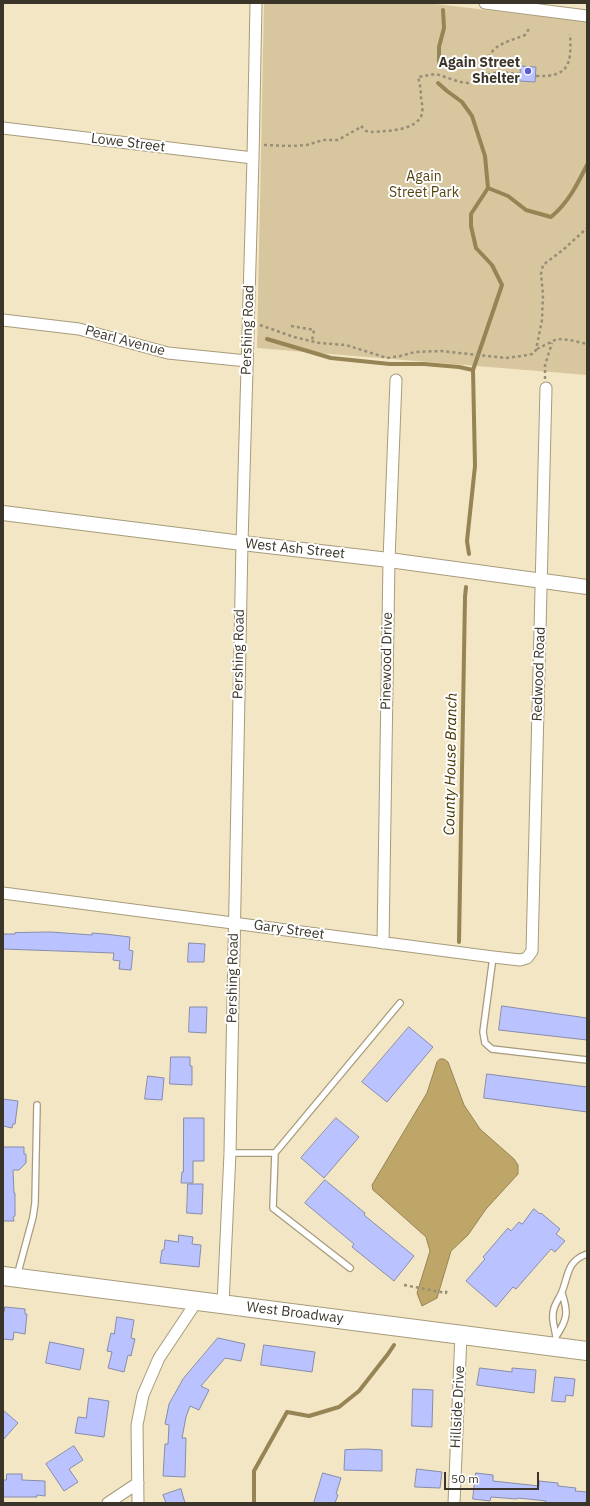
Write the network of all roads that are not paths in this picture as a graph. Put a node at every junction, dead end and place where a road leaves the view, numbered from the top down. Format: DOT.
graph roads {
  1 [pos="256,3"];
  2 [pos="485,3"];
  3 [pos="587,16"];
  4 [pos="3,128"];
  5 [pos="253,158"];
  6 [pos="3,320"];
  7 [pos="247,362"];
  8 [pos="396,380"];
  9 [pos="546,388"];
  10 [pos="3,513"];
  11 [pos="242,543"];
  12 [pos="389,560"];
  13 [pos="542,581"];
  14 [pos="587,587"];
  15 [pos="3,893"];
  16 [pos="234,923"];
  17 [pos="383,943"];
  18 [pos="493,957"];
  19 [pos="527,958"];
  20 [pos="400,1003"];
  21 [pos="587,1060"];
  22 [pos="37,1105"];
  23 [pos="230,1153"];
  24 [pos="275,1153"];
  25 [pos="587,1254"];
  26 [pos="350,1268"];
  27 [pos="10,1277"];
  28 [pos="562,1293"];
  29 [pos="197,1301"];
  30 [pos="223,1304"];
  31 [pos="461,1334"];
  32 [pos="556,1341"];
  33 [pos="587,1351"];
  34 [pos="138,1483"];
  35 [pos="108,1503"];
  36 [pos="138,1503"];
  37 [pos="454,1503"];
  1 -- 5 [label="street, Pershing Road"];
  2 -- 3 [label="street"];
  4 -- 5 [label="street, Lowe Street"];
  5 -- 7 [label="street, Pershing Road"];
  6 -- 7 [label="street, Pearl Avenue"];
  7 -- 11 [label="street, Pershing Road"];
  8 -- 12 [label="street, Pinewood Drive"];
  9 -- 13 [label="street, Redwood Road"];
  10 -- 11 [label="street, West Ash Street"];
  11 -- 12 [label="street, West Ash Street"];
  11 -- 16 [label="street, Pershing Road"];
  12 -- 13 [label="street, West Ash Street"];
  12 -- 17 [label="street, Pinewood Drive"];
  13 -- 14 [label="street, West Ash Street"];
  13 -- 19 [label="street, Redwood Road"];
  15 -- 16 [label="street, Gary Street"];
  16 -- 17 [label="street, Gary Street"];
  16 -- 23 [label="street, Pershing Road"];
  17 -- 18 [label="street, Gary Street"];
  18 -- 19 [label="street, Gary Street"];
  18 -- 21 [label="lane"];
  20 -- 24 [label="lane"];
  22 -- 27 [label="lane"];
  23 -- 24 [label="lane"];
  23 -- 30 [label="street, Pershing Road"];
  24 -- 26 [label="lane"];
  25 -- 28 [label="lane"];
  27 -- 29 [label="main road, West Broadway"];
  28 -- 32 [label="lane"];
  28 -- 32 [label="lane"];
  29 -- 30 [label="main road, West Broadway"];
  29 -- 34 [label="street"];
  30 -- 31 [label="main road, West Broadway"];
  31 -- 32 [label="main road, West Broadway"];
  31 -- 37 [label="street, Hillside Drive"];
  32 -- 33 [label="main road, West Broadway"];
  34 -- 35 [label="street"];
  34 -- 36 [label="street"];
}
